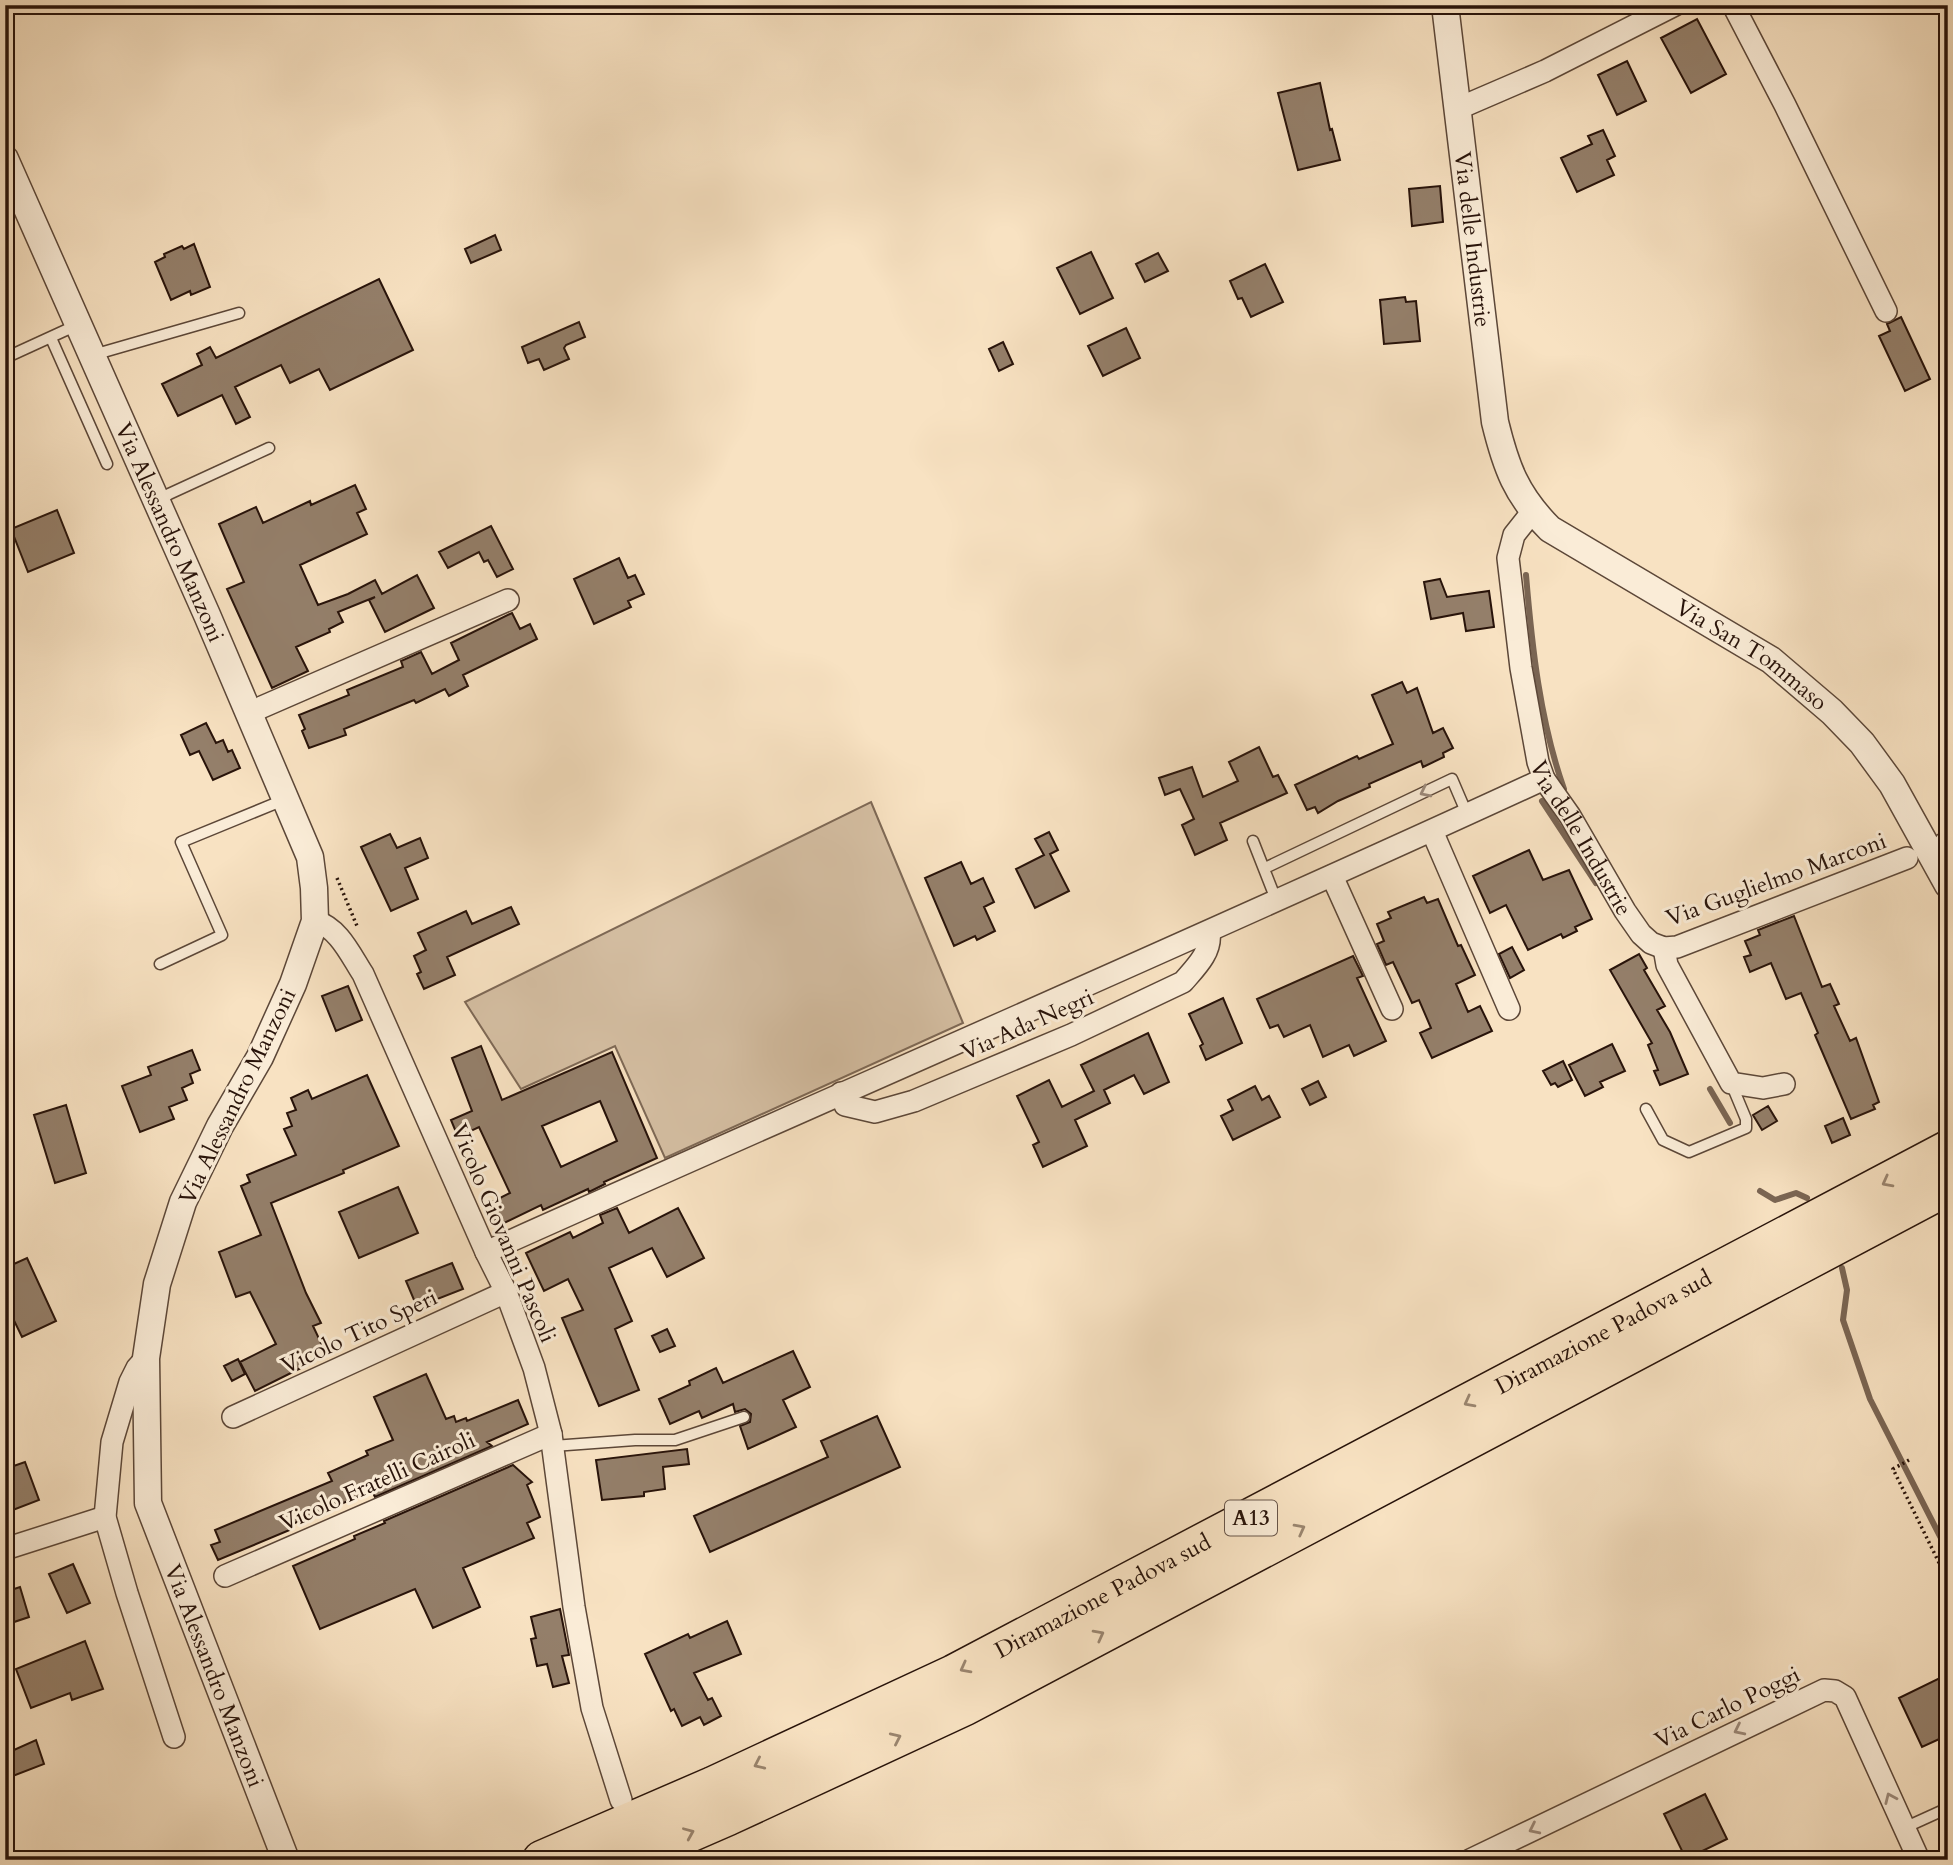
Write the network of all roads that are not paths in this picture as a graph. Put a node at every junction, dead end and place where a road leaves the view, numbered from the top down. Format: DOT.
graph roads {
  1 [pos="1445,5"];
  2 [pos="1675,5"];
  3 [pos="1733,5"];
  4 [pos="1457,109"];
  5 [pos="5,159"];
  6 [pos="1886,311"];
  7 [pos="239,313"];
  8 [pos="78,326"];
  9 [pos="51,338"];
  10 [pos="91,356"];
  11 [pos="5,358"];
  12 [pos="270,448"];
  13 [pos="107,464"];
  14 [pos="1509,472"];
  15 [pos="156,503"];
  16 [pos="1533,512"];
  17 [pos="508,600"];
  18 [pos="250,715"];
  19 [pos="1544,779"];
  20 [pos="286,799"];
  21 [pos="1467,814"];
  22 [pos="1432,831"];
  23 [pos="1253,841"];
  24 [pos="1907,858"];
  25 [pos="1265,868"];
  26 [pos="1332,876"];
  27 [pos="1948,885"];
  28 [pos="1277,902"];
  29 [pos="315,920"];
  30 [pos="1209,933"];
  31 [pos="1664,948"];
  32 [pos="160,964"];
  33 [pos="1392,1009"];
  34 [pos="1510,1009"];
  35 [pos="1731,1083"];
  36 [pos="1784,1084"];
  37 [pos="841,1093"];
  38 [pos="1646,1109"];
  39 [pos="1948,1150"];
  40 [pos="1948,1186"];
  41 [pos="486,1252"];
  42 [pos="506,1292"];
  43 [pos="146,1358"];
  44 [pos="744,1417"];
  45 [pos="233,1418"];
  46 [pos="552,1440"];
  47 [pos="105,1517"];
  48 [pos="5,1549"];
  49 [pos="225,1576"];
  50 [pos="174,1737"];
  51 [pos="621,1800"];
  52 [pos="1948,1808"];
  53 [pos="1903,1828"];
  54 [pos="1929,1859"];
  55 [pos="286,1860"];
  56 [pos="542,1860"];
  57 [pos="627,1860"];
  58 [pos="1470,1860"];
  1 -- 4 [label="street, Via delle Industrie"];
  2 -- 4 [label="street"];
  3 -- 6 [label="street"];
  4 -- 14 [label="street, Via delle Industrie"];
  5 -- 8 [label="street, Via Alessandro Manzoni"];
  7 -- 10 [label="lane"];
  8 -- 9 [label="lane"];
  8 -- 10 [label="street, Via Alessandro Manzoni"];
  9 -- 11 [label="lane"];
  9 -- 13 [label="lane"];
  10 -- 15 [label="street, Via Alessandro Manzoni"];
  12 -- 15 [label="lane"];
  14 -- 16 [label="street, Via San Tommaso"];
  15 -- 18 [label="street, Via Alessandro Manzoni"];
  16 -- 19 [label="street, Via delle Industrie"];
  16 -- 27 [label="street, Via San Tommaso"];
  17 -- 18 [label="street"];
  18 -- 20 [label="street, Via Alessandro Manzoni"];
  19 -- 21 [label="street, Via Ada Negri"];
  19 -- 31 [label="street, Via delle Industrie"];
  20 -- 29 [label="street, Via Alessandro Manzoni"];
  20 -- 32 [label="lane"];
  21 -- 22 [label="street, Via Ada Negri"];
  21 -- 25 [label="lane, one-way"];
  22 -- 26 [label="street, Via Ada Negri"];
  22 -- 34 [label="street"];
  23 -- 25 [label="lane"];
  24 -- 31 [label="street, Via Guglielmo Marconi"];
  25 -- 28 [label="lane"];
  26 -- 28 [label="street, Via Ada Negri"];
  26 -- 33 [label="street"];
  28 -- 30 [label="street, Via Ada Negri"];
  29 -- 41 [label="street, Vicolo Giovanni Pascoli"];
  29 -- 43 [label="street, Via Alessandro Manzoni"];
  30 -- 37 [label="street, Via Ada Negri"];
  30 -- 37 [label="street, Via Ada Negri"];
  31 -- 35 [label="street"];
  35 -- 36 [label="street"];
  35 -- 38 [label="lane"];
  37 -- 41 [label="street, Via Ada Negri"];
  39 -- 56 [label="highway, Diramazione Padova sud / A13, one-way"];
  57 -- 40 [label="highway, Diramazione Padova sud / A13, one-way"];
  41 -- 42 [label="street, Vicolo Giovanni Pascoli"];
  42 -- 45 [label="street, Vicolo Tito Speri"];
  42 -- 46 [label="street, Vicolo Giovanni Pascoli"];
  43 -- 47 [label="street"];
  43 -- 55 [label="street, Via Alessandro Manzoni"];
  44 -- 46 [label="lane"];
  46 -- 49 [label="street, Vicolo Fratelli Cairoli"];
  46 -- 51 [label="street, Vicolo Giovanni Pascoli"];
  47 -- 48 [label="street"];
  47 -- 50 [label="street"];
  52 -- 53 [label="lane"];
  53 -- 54 [label="street, Via Carlo Poggi"];
  53 -- 58 [label="street, Via Carlo Poggi, one-way"];
}
